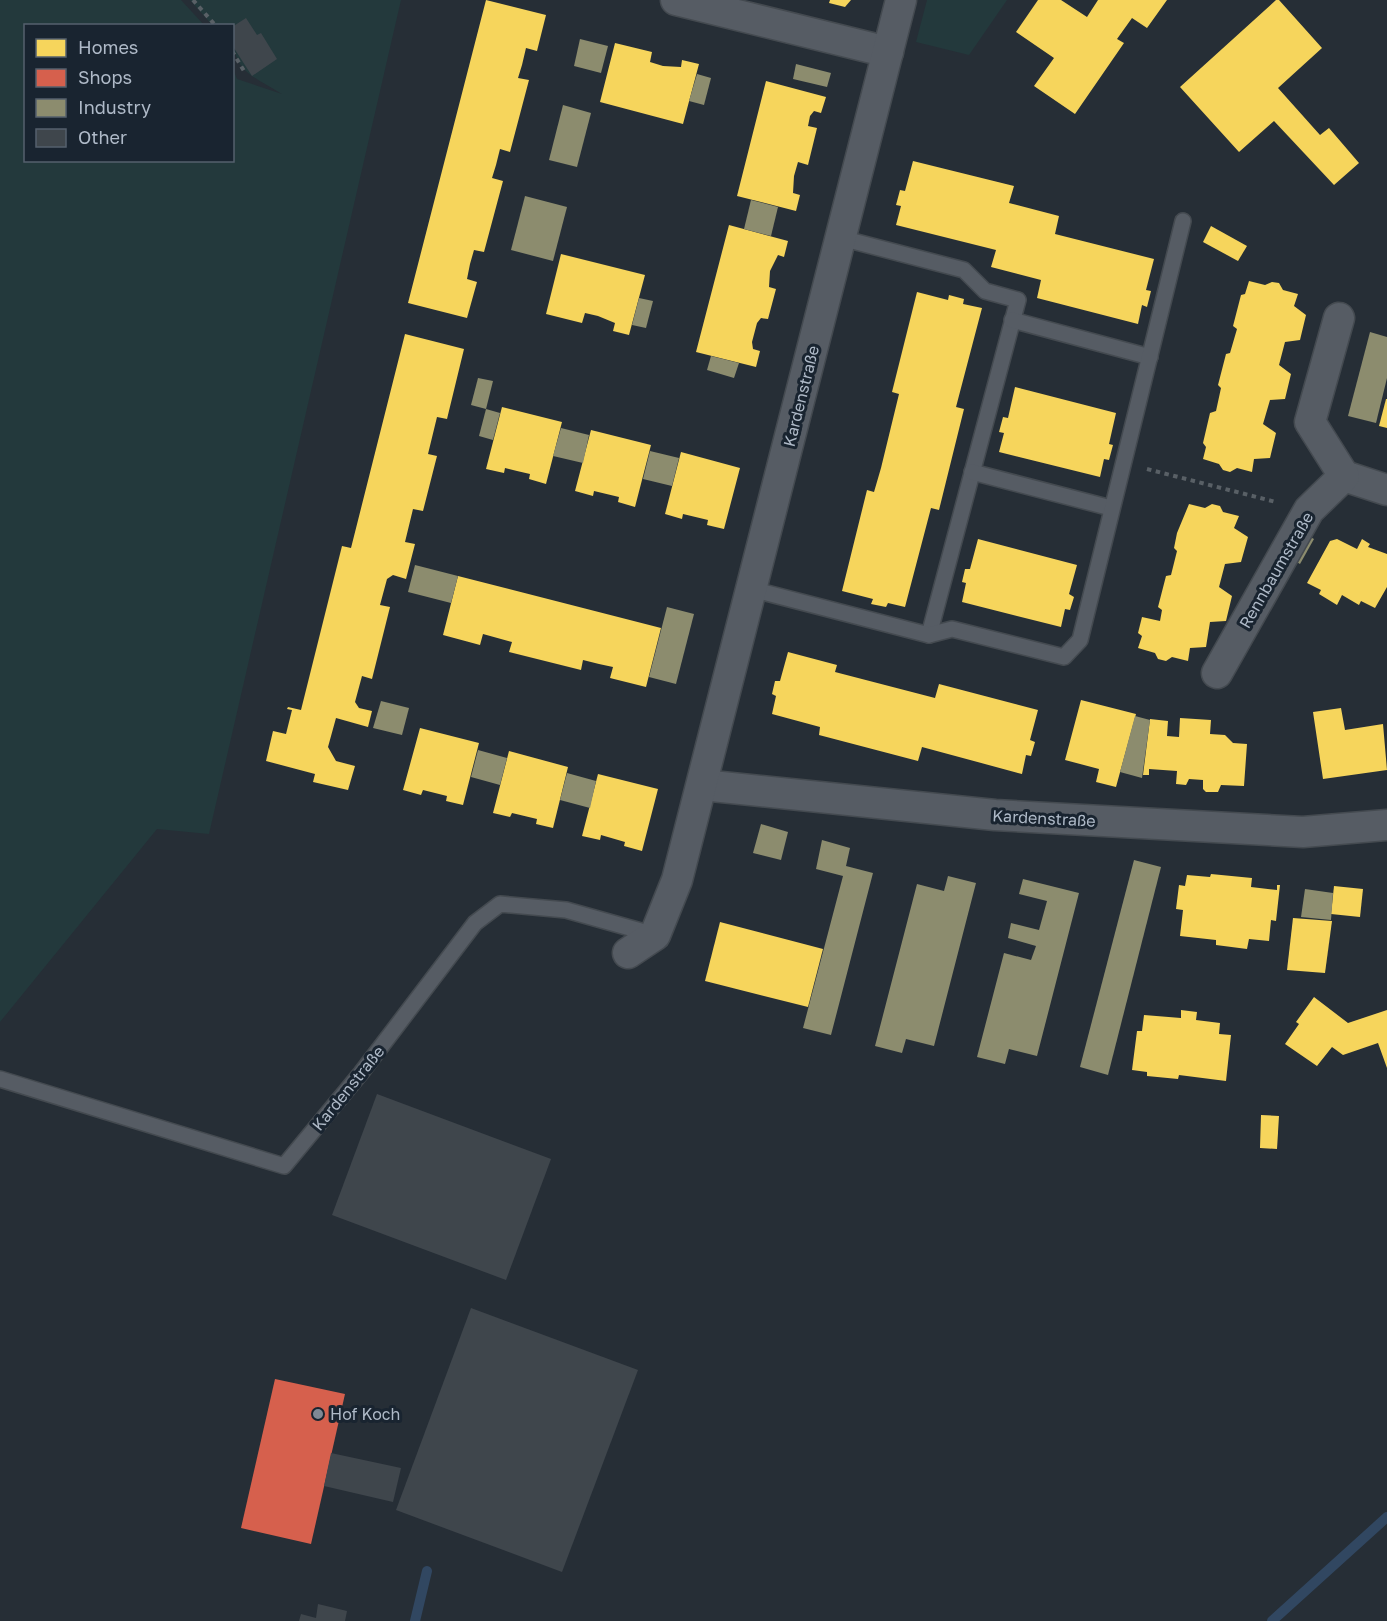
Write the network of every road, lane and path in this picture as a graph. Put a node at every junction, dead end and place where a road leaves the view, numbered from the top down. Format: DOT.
graph roads {
  1 [pos="193,0"];
  2 [pos="676,0"];
  3 [pos="901,0"];
  4 [pos="214,24"];
  5 [pos="888,52"];
  6 [pos="234,54"];
  7 [pos="244,71"];
  8 [pos="1184,221"];
  9 [pos="841,238"];
  10 [pos="1339,318"];
  11 [pos="1012,320"];
  12 [pos="1150,357"];
  13 [pos="1122,462"];
  14 [pos="972,472"];
  15 [pos="1344,476"];
  16 [pos="1387,490"];
  17 [pos="1111,508"];
  18 [pos="1309,510"];
  19 [pos="752,589"];
  20 [pos="929,635"];
  21 [pos="1217,673"];
  22 [pos="702,785"];
  23 [pos="1387,825"];
  24 [pos="655,935"];
  25 [pos="628,953"];
  26 [pos="0,1079"];
  1 -- 4 [label="path"];
  2 -- 5 [label="street"];
  3 -- 5 [label="street, Kardenstraße"];
  5 -- 9 [label="street, Kardenstraße"];
  6 -- 7 [label="path"];
  8 -- 12 [label="lane"];
  9 -- 11 [label="lane"];
  9 -- 19 [label="street, Kardenstraße"];
  10 -- 15 [label="street"];
  11 -- 12 [label="lane"];
  11 -- 14 [label="lane"];
  12 -- 13 [label="lane"];
  13 -- 17 [label="lane"];
  13 -- 18 [label="path"];
  14 -- 17 [label="lane"];
  14 -- 20 [label="lane"];
  15 -- 16 [label="street"];
  15 -- 18 [label="street, Rennbaumstraße"];
  17 -- 20 [label="lane"];
  18 -- 21 [label="street, Rennbaumstraße"];
  19 -- 20 [label="lane"];
  19 -- 22 [label="street, Kardenstraße"];
  22 -- 23 [label="street, Kardenstraße"];
  22 -- 24 [label="street, Kardenstraße"];
  24 -- 25 [label="street"];
  24 -- 26 [label="lane, Kardenstraße"];
}
